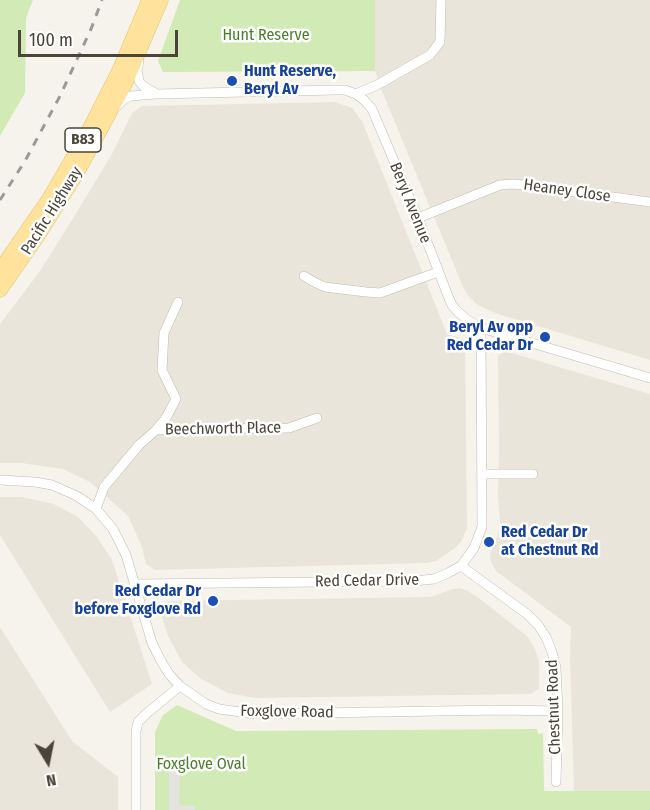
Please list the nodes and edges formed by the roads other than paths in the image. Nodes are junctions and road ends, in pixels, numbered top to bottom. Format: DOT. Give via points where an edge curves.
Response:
graph roads {
  1 [pos="148,0"];
  2 [pos="160,0"];
  3 [pos="441,0"];
  4 [pos="140,50"];
  5 [pos="156,94"];
  6 [pos="356,94"];
  7 [pos="110,113"];
  8 [pos="650,202"];
  9 [pos="418,218"];
  10 [pos="0,270"];
  11 [pos="438,272"];
  12 [pos="304,276"];
  13 [pos="0,290"];
  14 [pos="178,302"];
  15 [pos="482,328"];
  16 [pos="650,378"];
  17 [pos="317,418"];
  18 [pos="156,430"];
  19 [pos="483,474"];
  20 [pos="533,474"];
  21 [pos="0,480"];
  22 [pos="96,509"];
  23 [pos="461,566"];
  24 [pos="135,584"];
  25 [pos="180,686"];
  26 [pos="558,711"];
  27 [pos="556,782"];
  28 [pos="136,810"];
  1 -- 10 [label="main road, Pacific Highway / B83" via="88,132 49,200"];
  2 -- 4 [label="main road, Pacific Highway / B83"];
  3 -- 6 [label="street" via="440,42 430,55"];
  4 -- 5 [label="street" via="139,81"];
  4 -- 7 [label="main road, Pacific Highway / B83"];
  5 -- 6 [label="street" via="335,90"];
  5 -- 7 [label="street" via="124,99"];
  6 -- 9 [label="street, Beryl Avenue" via="372,109"];
  7 -- 13 [label="main road, Pacific Highway / B83" via="57,206"];
  8 -- 9 [label="street, Heaney Close" via="506,184"];
  9 -- 11 [label="street, Beryl Avenue"];
  11 -- 12 [label="street" via="380,293 325,287"];
  11 -- 15 [label="street, Beryl Avenue" via="452,305"];
  14 -- 18 [label="street" via="164,333 162,370 176,399"];
  15 -- 16 [label="street, Beryl Avenue"];
  15 -- 19 [label="street"];
  17 -- 18 [label="street, Beechworth Place" via="289,428"];
  18 -- 22 [label="street, Beechworth Place" via="104,487"];
  19 -- 20 [label="street"];
  19 -- 23 [label="street" via="482,527 474,549"];
  21 -- 22 [label="street, Foxglove Road" via="52,485"];
  22 -- 24 [label="street, Foxglove Road" via="113,529"];
  23 -- 24 [label="street, Red Cedar Drive" via="434,579 414,581"];
  23 -- 26 [label="street, Chestnut Road" via="538,625 556,668"];
  24 -- 25 [label="street, Foxglove Road" via="152,643"];
  25 -- 26 [label="street, Foxglove Road" via="219,709 255,714"];
  25 -- 28 [label="street" via="138,722"];
  26 -- 27 [label="street, Chestnut Road"];
}
